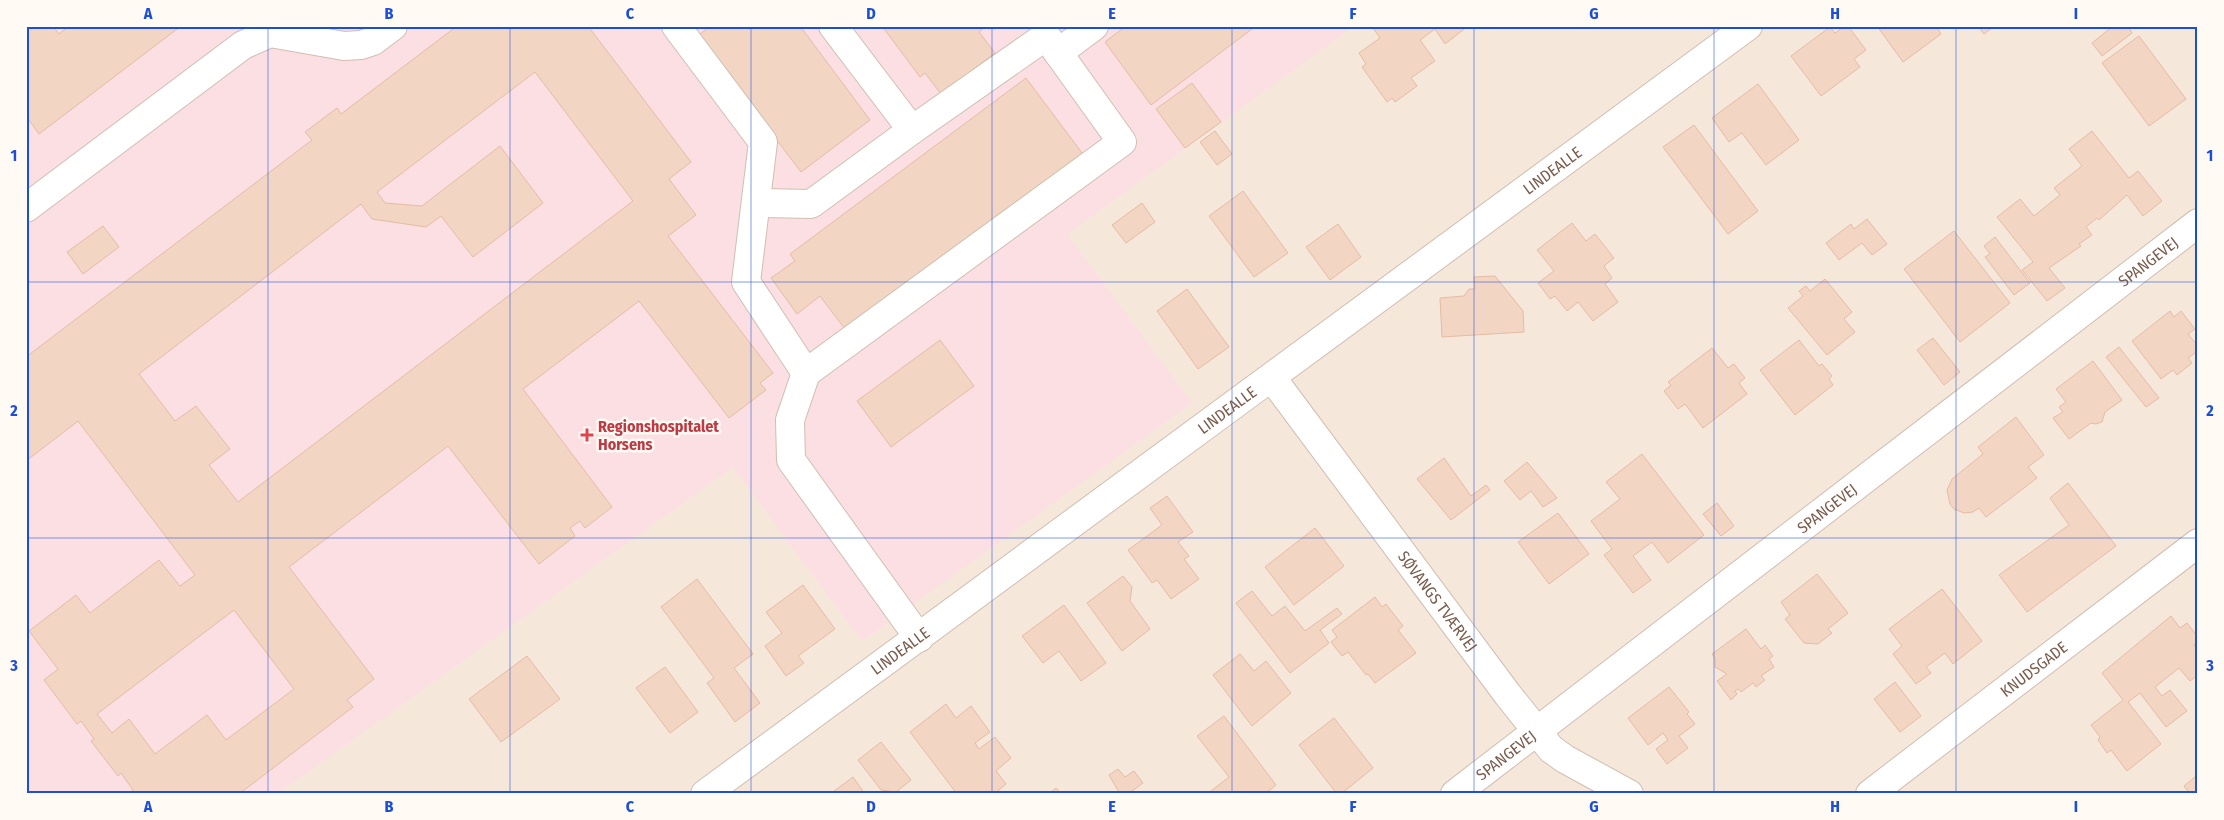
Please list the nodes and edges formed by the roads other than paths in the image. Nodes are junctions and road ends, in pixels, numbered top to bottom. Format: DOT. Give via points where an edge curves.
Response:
graph roads {
  1 [pos="393,26"];
  2 [pos="676,26"];
  3 [pos="833,26"];
  4 [pos="1094,26"];
  5 [pos="1748,26"];
  6 [pos="274,30"];
  7 [pos="1058,53"];
  8 [pos="912,130"];
  9 [pos="756,203"];
  10 [pos="26,208"];
  11 [pos="2198,223"];
  12 [pos="806,373"];
  13 [pos="1272,378"];
  14 [pos="2198,543"];
  15 [pos="919,638"];
  16 [pos="1537,732"];
  17 [pos="705,794"];
  18 [pos="1455,794"];
  19 [pos="1629,794"];
  20 [pos="1870,794"];
  1 -- 6 [label="street" via="373,41 344,46"];
  2 -- 9 [label="street" via="763,142"];
  3 -- 8 [label="street"];
  4 -- 7 [label="street"];
  5 -- 13 [label="street, LINDEALLE"];
  6 -- 10 [label="street" via="237,49"];
  7 -- 8 [label="street" via="1046,36"];
  7 -- 12 [label="street" via="1122,142"];
  8 -- 9 [label="street" via="811,204"];
  9 -- 12 [label="street" via="746,282"];
  11 -- 16 [label="street, SPANGEVEJ"];
  12 -- 15 [label="street" via="790,420 792,460"];
  13 -- 15 [label="street, LINDEALLE"];
  13 -- 16 [label="street, SØVANGS TVÆRVEJ"];
  14 -- 20 [label="street, KNUDSGADE"];
  15 -- 17 [label="street, LINDEALLE"];
  16 -- 18 [label="street, SPANGEVEJ"];
  16 -- 19 [label="street, SØVANGS TVÆRVEJ" via="1564,759"];
}
